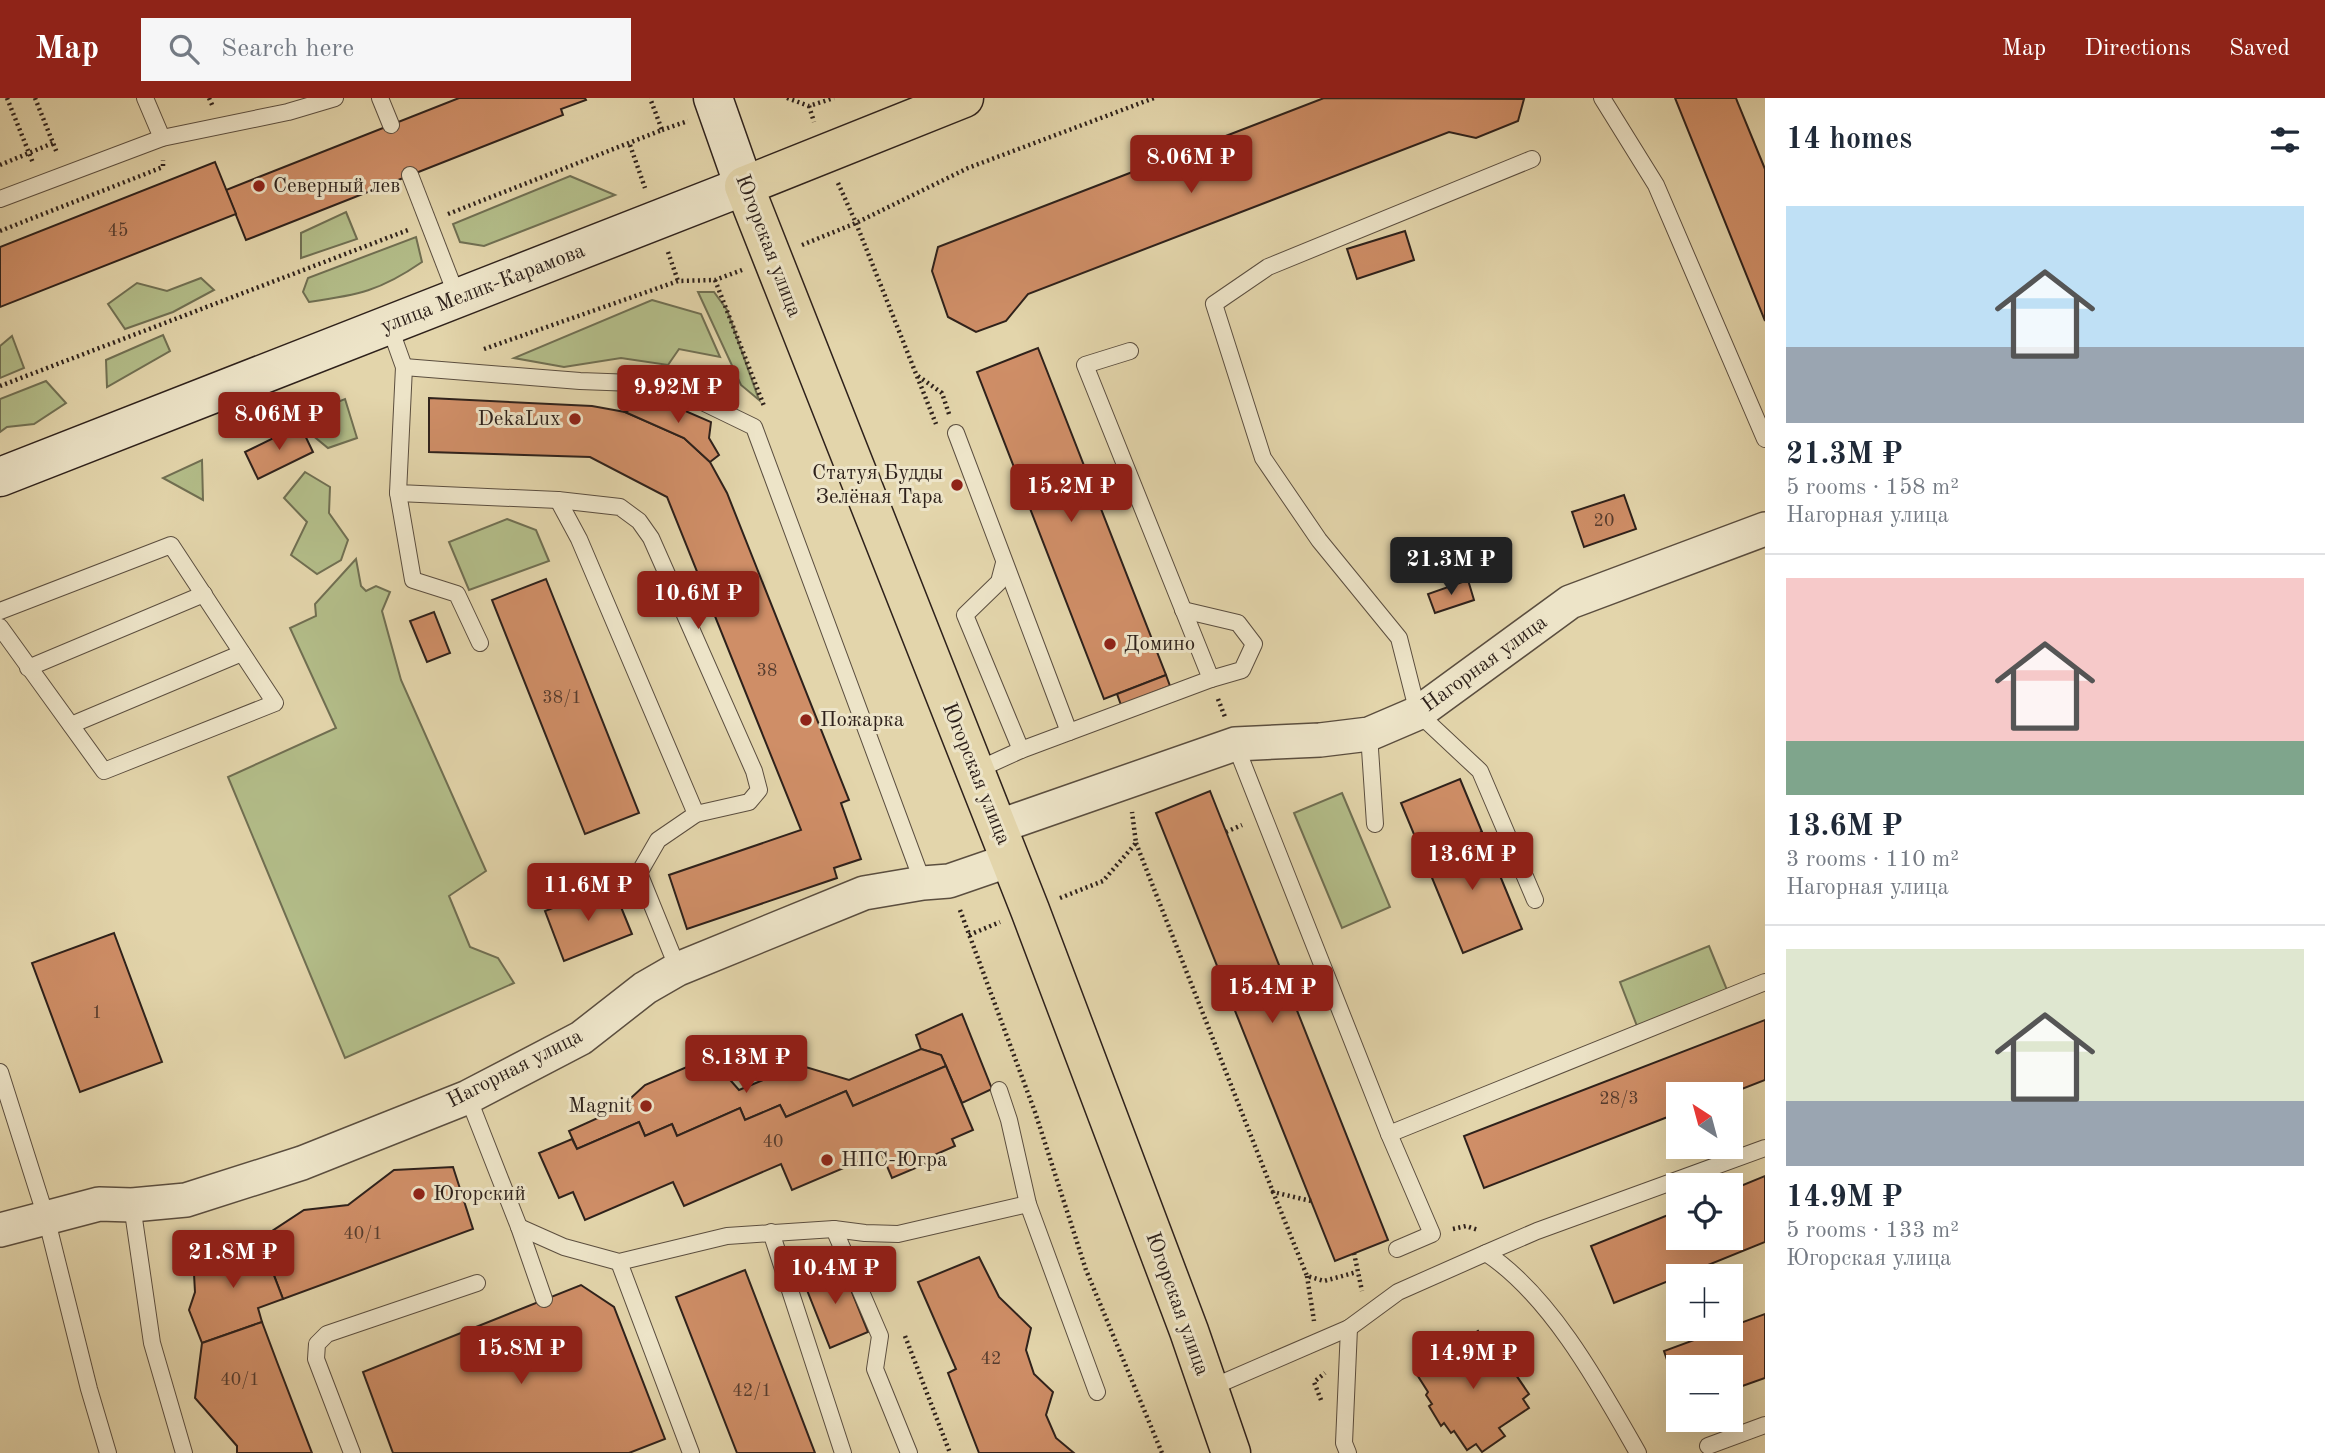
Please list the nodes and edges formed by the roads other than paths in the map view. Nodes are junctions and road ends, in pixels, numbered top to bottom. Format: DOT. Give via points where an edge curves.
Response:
graph roads {
  1 [pos="145,98"];
  2 [pos="335,98"];
  3 [pos="380,98"];
  4 [pos="713,98"];
  5 [pos="964,98"];
  6 [pos="1602,98"];
  7 [pos="285,105"];
  8 [pos="391,125"];
  9 [pos="162,138"];
  10 [pos="1532,159"];
  11 [pos="410,175"];
  12 [pos="744,186"];
  13 [pos="0,199"];
  14 [pos="458,299"];
  15 [pos="389,325"];
  16 [pos="1130,351"];
  17 [pos="404,367"];
  18 [pos="956,433"];
  19 [pos="1765,439"];
  20 [pos="0,477"];
  21 [pos="398,494"];
  22 [pos="558,500"];
  23 [pos="1765,529"];
  24 [pos="1004,563"];
  25 [pos="204,594"];
  26 [pos="1183,610"];
  27 [pos="0,611"];
  28 [pos="0,627"];
  29 [pos="481,643"];
  30 [pos="242,653"];
  31 [pos="28,668"];
  32 [pos="1210,679"];
  33 [pos="1418,713"];
  34 [pos="71,725"];
  35 [pos="1069,732"];
  36 [pos="1231,733"];
  37 [pos="1369,734"];
  38 [pos="1021,750"];
  39 [pos="975,771"];
  40 [pos="696,814"];
  41 [pos="1375,824"];
  42 [pos="1004,843"];
  43 [pos="923,883"];
  44 [pos="1535,900"];
  45 [pos="678,969"];
  46 [pos="1765,982"];
  47 [pos="0,1072"];
  48 [pos="999,1090"];
  49 [pos="468,1097"];
  50 [pos="1389,1134"];
  51 [pos="1765,1147"];
  52 [pos="1028,1204"];
  53 [pos="132,1206"];
  54 [pos="46,1217"];
  55 [pos="519,1227"];
  56 [pos="834,1228"];
  57 [pos="0,1230"];
  58 [pos="771,1232"];
  59 [pos="1397,1249"];
  60 [pos="1486,1253"];
  61 [pos="620,1262"];
  62 [pos="477,1283"];
  63 [pos="544,1299"];
  64 [pos="1349,1328"];
  65 [pos="1208,1389"];
  66 [pos="1097,1392"];
  67 [pos="1765,1425"];
  68 [pos="1708,1446"];
  69 [pos="108,1453"];
  70 [pos="184,1453"];
  71 [pos="352,1453"];
  72 [pos="691,1453"];
  73 [pos="844,1453"];
  74 [pos="909,1453"];
  75 [pos="1231,1453"];
  76 [pos="1348,1453"];
  77 [pos="1639,1453"];
  1 -- 9 [label="lane"];
  2 -- 7 [label="lane"];
  3 -- 8 [label="lane"];
  4 -- 12 [label="main road, Югорская улица"];
  5 -- 12 [label="main road, улица Мелик-Карамова"];
  6 -- 19 [label="lane" via="1656,185"];
  7 -- 9 [label="lane"];
  9 -- 13 [label="lane"];
  10 -- 33 [label="lane" via="1268,267 1214,304 1263,458 1319,540 1399,638"];
  11 -- 14 [label="lane"];
  12 -- 14 [label="main road, улица Мелик-Карамова"];
  12 -- 39 [label="main road, Югорская улица"];
  14 -- 15 [label="main road, улица Мелик-Карамова"];
  15 -- 17 [label="lane"];
  15 -- 20 [label="main road, улица Мелик-Карамова"];
  16 -- 26 [label="lane" via="1085,365"];
  17 -- 21 [label="lane"];
  17 -- 43 [label="lane" via="634,383 688,395 754,427"];
  18 -- 24 [label="lane"];
  21 -- 22 [label="lane"];
  21 -- 29 [label="lane" via="413,580 457,594"];
  22 -- 40 [label="lane" via="579,539"];
  22 -- 40 [label="lane" via="620,507 639,521 651,538 749,759 759,790 749,802"];
  23 -- 33 [label="street, Нагорная улица" via="1570,602"];
  24 -- 35 [label="lane"];
  24 -- 38 [label="lane" via="999,582 965,615"];
  25 -- 27 [label="lane" via="171,545"];
  25 -- 30 [label="lane"];
  25 -- 31 [label="lane"];
  26 -- 32 [label="lane"];
  26 -- 32 [label="lane" via="1238,623 1254,645 1242,670"];
  28 -- 31 [label="lane"];
  30 -- 34 [label="lane"];
  30 -- 34 [label="lane" via="275,703 104,771"];
  31 -- 34 [label="lane"];
  32 -- 35 [label="lane"];
  33 -- 37 [label="street, Нагорная улица"];
  33 -- 44 [label="lane" via="1480,771"];
  35 -- 38 [label="lane"];
  36 -- 37 [label="street, Нагорная улица" via="1320,740"];
  36 -- 42 [label="street, Нагорная улица"];
  36 -- 50 [label="lane"];
  37 -- 41 [label="lane"];
  38 -- 39 [label="lane"];
  39 -- 42 [label="main road, Югорская улица"];
  40 -- 45 [label="lane" via="659,840 639,873"];
  42 -- 43 [label="street, Нагорная улица" via="949,881"];
  42 -- 65 [label="main road, Югорская улица"];
  43 -- 45 [label="street, Нагорная улица" via="864,893"];
  45 -- 49 [label="street, Нагорная улица" via="645,988 581,1038"];
  46 -- 50 [label="lane"];
  47 -- 54 [label="lane"];
  48 -- 52 [label="lane"];
  49 -- 53 [label="street, Нагорная улица" via="289,1167 186,1200"];
  49 -- 55 [label="lane"];
  50 -- 59 [label="lane" via="1432,1234"];
  51 -- 60 [label="lane"];
  52 -- 56 [label="lane" via="898,1234"];
  52 -- 66 [label="lane"];
  53 -- 54 [label="street, Нагорная улица" via="99,1204"];
  53 -- 70 [label="lane" via="152,1343"];
  54 -- 57 [label="street, Нагорная улица"];
  54 -- 69 [label="lane"];
  55 -- 61 [label="lane" via="564,1247"];
  55 -- 63 [label="lane"];
  56 -- 58 [label="lane"];
  56 -- 74 [label="lane" via="880,1336 875,1369"];
  58 -- 61 [label="lane" via="727,1236"];
  58 -- 73 [label="lane"];
  60 -- 64 [label="lane" via="1398,1292"];
  60 -- 77 [label="lane" via="1537,1300 1593,1373"];
  61 -- 72 [label="lane"];
  62 -- 71 [label="lane" via="327,1334 317,1344 316,1359"];
  64 -- 65 [label="lane"];
  64 -- 76 [label="lane" via="1344,1443"];
  65 -- 75 [label="main road, Югорская улица"];
  67 -- 68 [label="lane"];
}
